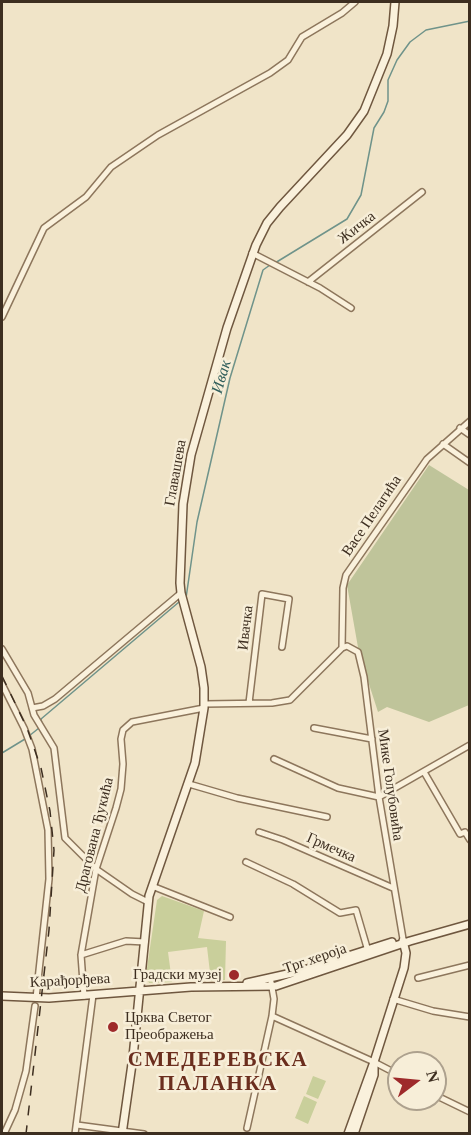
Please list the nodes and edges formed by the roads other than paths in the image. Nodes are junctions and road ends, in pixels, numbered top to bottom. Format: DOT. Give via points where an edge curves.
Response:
graph roads {
  1 [pos="355,2"];
  2 [pos="395,2"];
  3 [pos="422,192"];
  4 [pos="252,253"];
  5 [pos="308,282"];
  6 [pos="351,308"];
  7 [pos="2,317"];
  8 [pos="470,421"];
  9 [pos="460,428"];
  10 [pos="470,435"];
  11 [pos="443,444"];
  12 [pos="470,463"];
  13 [pos="181,595"];
  14 [pos="282,647"];
  15 [pos="342,648"];
  16 [pos="2,649"];
  17 [pos="2,684"];
  18 [pos="249,703"];
  19 [pos="205,706"];
  20 [pos="32,708"];
  21 [pos="314,728"];
  22 [pos="372,738"];
  23 [pos="470,745"];
  24 [pos="274,759"];
  25 [pos="424,772"];
  26 [pos="189,784"];
  27 [pos="379,797"];
  28 [pos="327,818"];
  29 [pos="259,832"];
  30 [pos="470,840"];
  31 [pos="246,862"];
  32 [pos="96,869"];
  33 [pos="152,886"];
  34 [pos="393,888"];
  35 [pos="148,902"];
  36 [pos="230,917"];
  37 [pos="470,922"];
  38 [pos="403,941"];
  39 [pos="145,942"];
  40 [pos="368,953"];
  41 [pos="81,955"];
  42 [pos="470,965"];
  43 [pos="269,978"];
  44 [pos="418,978"];
  45 [pos="233,986"];
  46 [pos="272,987"];
  47 [pos="140,990"];
  48 [pos="93,995"];
  49 [pos="2,996"];
  50 [pos="84,996"];
  51 [pos="393,999"];
  52 [pos="36,1002"];
  53 [pos="273,1016"];
  54 [pos="470,1017"];
  55 [pos="374,1062"];
  56 [pos="387,1069"];
  57 [pos="447,1101"];
  58 [pos="470,1112"];
  59 [pos="77,1125"];
  60 [pos="247,1128"];
  61 [pos="122,1132"];
  62 [pos="4,1134"];
  63 [pos="75,1134"];
  64 [pos="144,1134"];
  65 [pos="348,1134"];
  66 [pos="354,1134"];
  1 -- 7 [label="street" via="302,37 288,60 270,73 158,135 111,167 86,198 44,228"];
  2 -- 4 [label="main road, Главашева" via="387,54 364,111 270,219"];
  3 -- 5 [label="street, Жичка"];
  4 -- 5 [label="street"];
  4 -- 13 [label="main road, Главашева" via="188,465 181,529"];
  5 -- 6 [label="street"];
  8 -- 9 [label="street, Васе Пелагића"];
  9 -- 10 [label="street"];
  9 -- 11 [label="street, Васе Пелагића"];
  11 -- 12 [label="street"];
  11 -- 15 [label="street, Васе Пелагића" via="426,459 346,575"];
  13 -- 19 [label="main road, Главашева" via="200,660"];
  13 -- 20 [label="street" via="55,699"];
  14 -- 18 [label="street, Ивачка" via="289,599 262,594"];
  15 -- 18 [label="street, Драгована Ђукића" via="290,700"];
  15 -- 22 [label="street, Мике Голубовића" via="347,646 358,652"];
  16 -- 20 [label="street" via="28,693"];
  17 -- 52 [label="street" via="32,749 50,852"];
  18 -- 19 [label="street, Драгована Ђукића"];
  19 -- 26 [label="main road, Главашева"];
  19 -- 32 [label="street, Драгована Ђукића" via="132,722 123,730 121,789"];
  20 -- 32 [label="street" via="54,748 65,838"];
  21 -- 22 [label="street"];
  22 -- 27 [label="street, Мике Голубовића"];
  23 -- 25 [label="street"];
  24 -- 27 [label="street" via="338,788"];
  25 -- 27 [label="street"];
  25 -- 30 [label="street" via="460,834 465,832"];
  26 -- 28 [label="street"];
  26 -- 33 [label="main road, Главашева"];
  27 -- 34 [label="street, Мике Голубовића"];
  29 -- 34 [label="street, Грмечка"];
  31 -- 40 [label="street" via="293,884 340,913 356,910"];
  32 -- 35 [label="street"];
  32 -- 41 [label="street, Драгована Ђукића"];
  33 -- 35 [label="main road, Главашева"];
  33 -- 36 [label="street"];
  34 -- 38 [label="street, Мике Голубовића"];
  35 -- 39 [label="main road, Главашева"];
  37 -- 38 [label="main road, Трг хероја"];
  38 -- 40 [label="main road, Трг хероја"];
  38 -- 51 [label="main road" via="405,963"];
  39 -- 41 [label="street" via="126,942"];
  39 -- 47 [label="main road, Главашева"];
  40 -- 43 [label="main road, Трг хероја"];
  40 -- 46 [label="main road, Трг хероја"];
  41 -- 50 [label="street, Драгована Ђукића"];
  42 -- 44 [label="street"];
  43 -- 45 [label="main road, Трг хероја"];
  43 -- 46 [label="street"];
  45 -- 46 [label="main road, Трг хероја"];
  45 -- 47 [label="main road, Трг хероја"];
  46 -- 53 [label="street"];
  47 -- 48 [label="main road, Карађорђева"];
  47 -- 61 [label="main road, Главашева"];
  48 -- 50 [label="main road, Карађорђева"];
  48 -- 59 [label="street"];
  49 -- 52 [label="main road, Карађорђева"];
  50 -- 52 [label="main road, Карађорђева"];
  51 -- 54 [label="street"];
  51 -- 55 [label="main road"];
  52 -- 62 [label="street" via="26,1071"];
  53 -- 55 [label="street"];
  53 -- 60 [label="street"];
  55 -- 56 [label="street"];
  55 -- 65 [label="main road"];
  55 -- 66 [label="main road" via="374,1075"];
  57 -- 58 [label="street"];
  59 -- 61 [label="street"];
  59 -- 63 [label="street"];
  61 -- 64 [label="street"];
}
